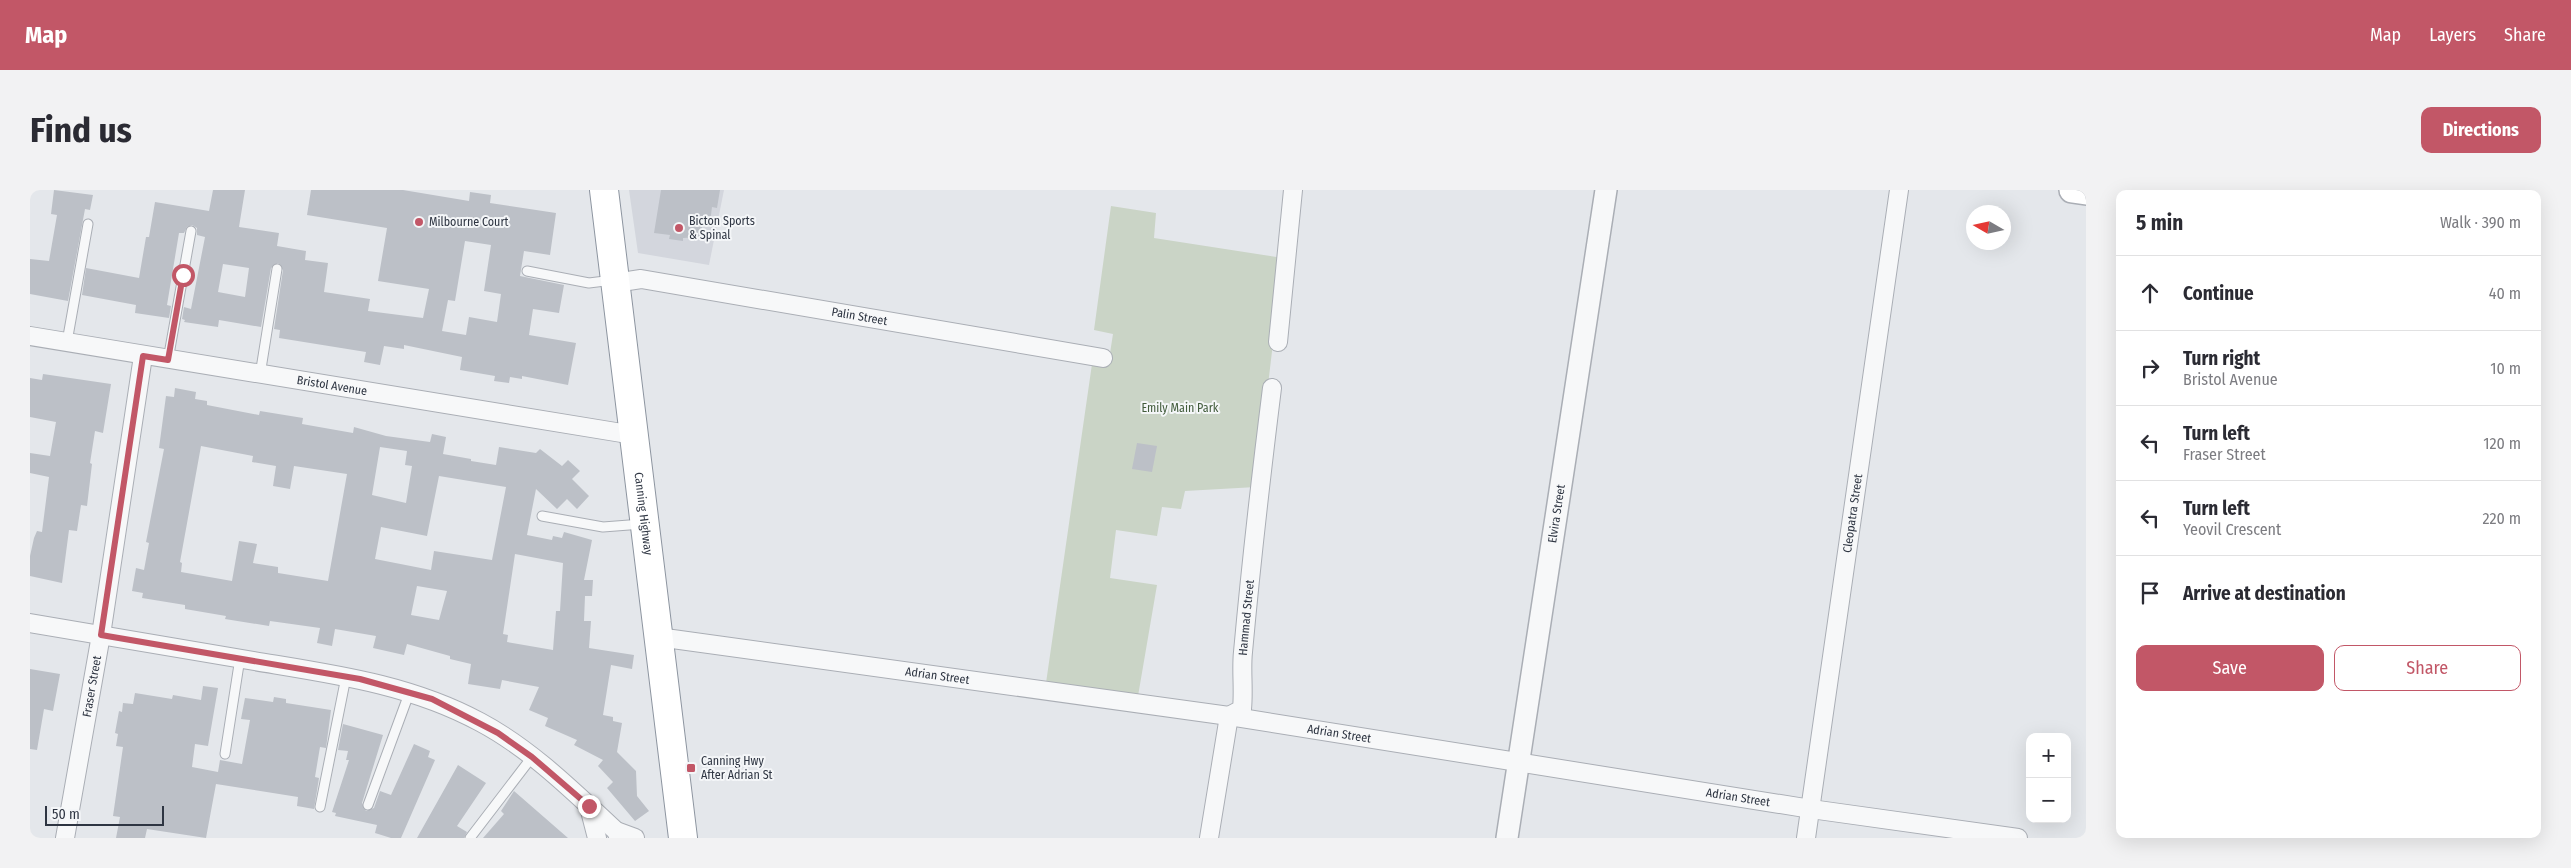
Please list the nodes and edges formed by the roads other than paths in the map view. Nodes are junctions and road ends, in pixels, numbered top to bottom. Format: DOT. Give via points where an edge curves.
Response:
graph roads {
  1 [pos="604,190"];
  2 [pos="1293,190"];
  3 [pos="1606,190"];
  4 [pos="1899,190"];
  5 [pos="2072,190"];
  6 [pos="2086,192"];
  7 [pos="88,224"];
  8 [pos="190,231"];
  9 [pos="277,269"];
  10 [pos="527,272"];
  11 [pos="615,281"];
  12 [pos="30,336"];
  13 [pos="67,342"];
  14 [pos="1278,342"];
  15 [pos="143,356"];
  16 [pos="1103,358"];
  17 [pos="168,360"];
  18 [pos="260,375"];
  19 [pos="1272,388"];
  20 [pos="634,435"];
  21 [pos="542,516"];
  22 [pos="645,523"];
  23 [pos="30,623"];
  24 [pos="101,635"];
  25 [pos="658,637"];
  26 [pos="240,658"];
  27 [pos="346,677"];
  28 [pos="410,692"];
  29 [pos="1228,716"];
  30 [pos="225,754"];
  31 [pos="532,757"];
  32 [pos="1518,763"];
  33 [pos="368,805"];
  34 [pos="589,806"];
  35 [pos="320,807"];
  36 [pos="1811,809"];
  37 [pos="617,835"];
  38 [pos="64,838"];
  39 [pos="470,838"];
  40 [pos="597,838"];
  41 [pos="636,838"];
  42 [pos="683,838"];
  43 [pos="1209,838"];
  44 [pos="1507,838"];
  45 [pos="1806,838"];
  46 [pos="2018,838"];
  1 -- 11 [label="highway, Canning Highway"];
  2 -- 14 [label="street"];
  3 -- 32 [label="street, Elvira Street"];
  4 -- 36 [label="street, Cleopatra Street"];
  5 -- 6 [label="main road"];
  7 -- 13 [label="lane"];
  8 -- 17 [label="lane"];
  9 -- 18 [label="lane"];
  10 -- 11 [label="lane" via="588,283"];
  11 -- 16 [label="street, Palin Street" via="641,279"];
  11 -- 20 [label="highway, Canning Highway"];
  12 -- 13 [label="street, Bristol Avenue"];
  13 -- 15 [label="street, Bristol Avenue"];
  15 -- 17 [label="street, Bristol Avenue"];
  15 -- 24 [label="street, Fraser Street"];
  17 -- 18 [label="street, Bristol Avenue"];
  18 -- 20 [label="street, Bristol Avenue"];
  19 -- 29 [label="street, Hammad Street" via="1242,656 1245,685 1242,709"];
  20 -- 22 [label="highway, Canning Highway"];
  21 -- 22 [label="lane" via="603,527"];
  22 -- 25 [label="highway, Canning Highway"];
  23 -- 24 [label="street"];
  24 -- 26 [label="street"];
  24 -- 38 [label="street, Fraser Street"];
  25 -- 29 [label="street, Adrian Street"];
  25 -- 42 [label="highway, Canning Highway"];
  26 -- 27 [label="street"];
  26 -- 30 [label="lane"];
  27 -- 28 [label="street"];
  27 -- 35 [label="lane"];
  28 -- 31 [label="street" via="481,722"];
  28 -- 33 [label="lane"];
  29 -- 32 [label="street, Adrian Street"];
  29 -- 43 [label="street"];
  31 -- 34 [label="street"];
  31 -- 39 [label="lane"];
  32 -- 36 [label="street, Adrian Street"];
  32 -- 44 [label="street, Elvira Street"];
  34 -- 37 [label="street"];
  34 -- 40 [label="street"];
  36 -- 45 [label="street, Cleopatra Street"];
  36 -- 46 [label="street, Adrian Street"];
  37 -- 41 [label="street"];
}
